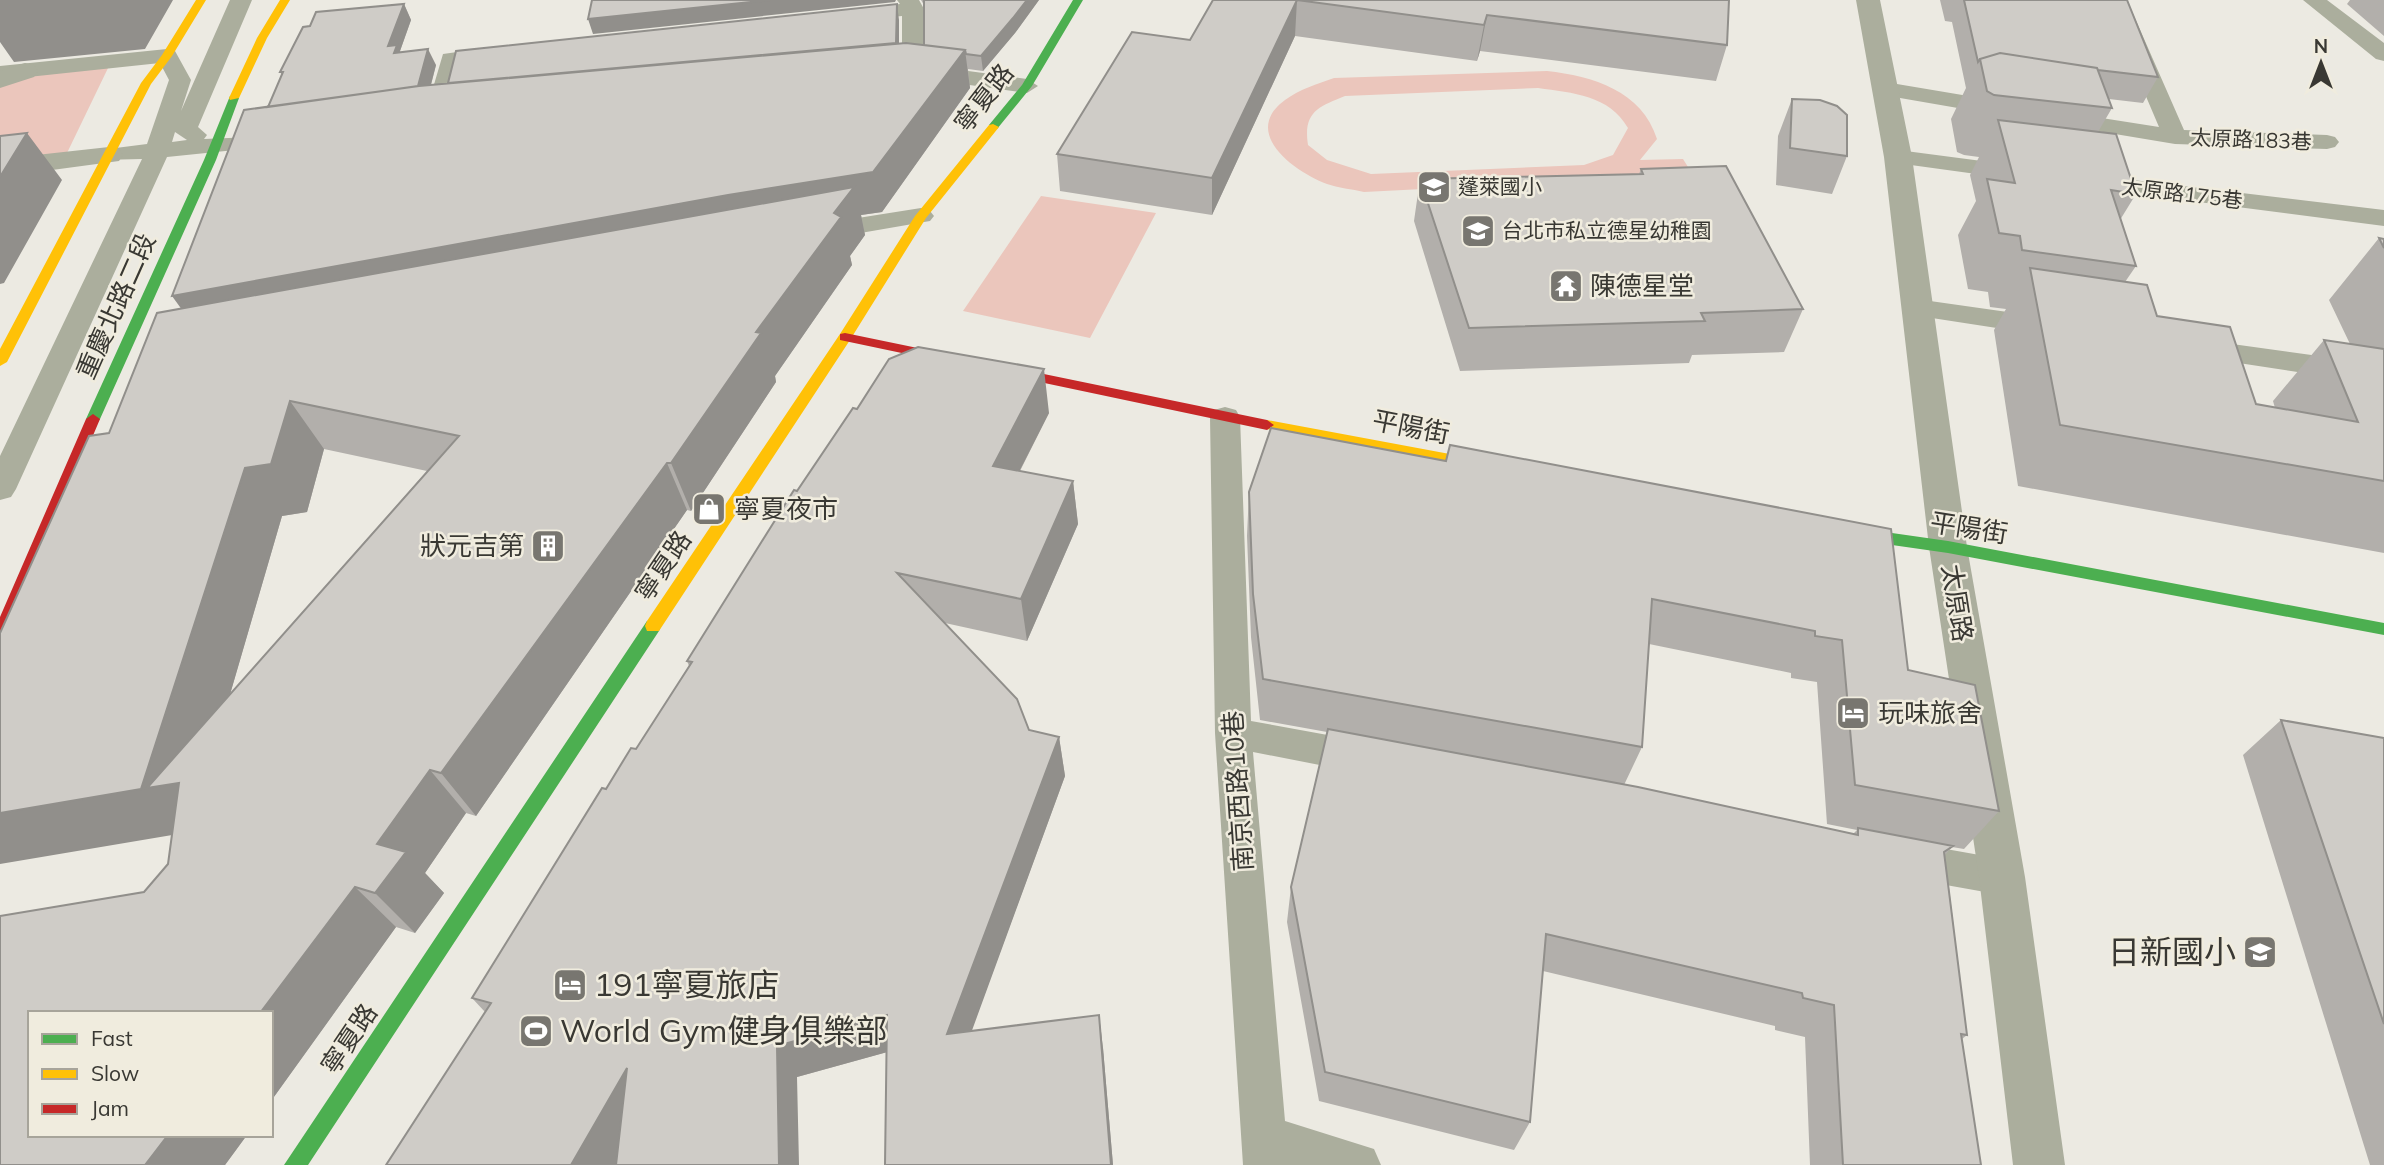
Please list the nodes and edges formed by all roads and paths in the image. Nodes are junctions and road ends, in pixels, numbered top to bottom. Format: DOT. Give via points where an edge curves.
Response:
graph roads {
  1 [pos="201,0"];
  2 [pos="241,0"];
  3 [pos="285,0"];
  4 [pos="1077,0"];
  5 [pos="1867,0"];
  6 [pos="2116,0"];
  7 [pos="2314,0"];
  8 [pos="910,4"];
  9 [pos="832,17"];
  10 [pos="520,51"];
  11 [pos="2384,54"];
  12 [pos="167,56"];
  13 [pos="913,71"];
  14 [pos="12,72"];
  15 [pos="885,73"];
  16 [pos="0,80"];
  17 [pos="1027,86"];
  18 [pos="1885,89"];
  19 [pos="464,112"];
  20 [pos="436,115"];
  21 [pos="411,119"];
  22 [pos="2175,137"];
  23 [pos="269,139"];
  24 [pos="2326,142"];
  25 [pos="68,145"];
  26 [pos="216,145"];
  27 [pos="158,150"];
  28 [pos="0,153"];
  29 [pos="109,155"];
  30 [pos="1898,157"];
  31 [pos="0,168"];
  32 [pos="921,216"];
  33 [pos="2384,218"];
  34 [pos="792,237"];
  35 [pos="1916,308"];
  36 [pos="2068,330"];
  37 [pos="845,337"];
  38 [pos="2164,344"];
  39 [pos="156,356"];
  40 [pos="0,362"];
  41 [pos="116,364"];
  42 [pos="2384,375"];
  43 [pos="1225,417"];
  44 [pos="1510,470"];
  45 [pos="0,489"];
  46 [pos="1823,528"];
  47 [pos="1948,547"];
  48 [pos="2384,629"];
  49 [pos="0,636"];
  50 [pos="1233,733"];
  51 [pos="1396,764"];
  52 [pos="1870,853"];
  53 [pos="2001,877"];
  54 [pos="1264,1151"];
  55 [pos="295,1165"];
  56 [pos="1357,1165"];
  57 [pos="2039,1165"];
  1 -- 12 [label="street"];
  2 -- 26 [label="lane" via="185,130"];
  3 -- 26 [label="street, 重慶北路二段" via="269,25"];
  4 -- 17 [label="street, 寧夏路"];
  5 -- 18 [label="street, 太原路"];
  6 -- 22 [label="lane, 太原路183巷"];
  7 -- 11 [label="lane"];
  8 -- 9 [label="lane"];
  8 -- 13 [label="lane"];
  10 -- 20 [label="lane" via="452,59"];
  12 -- 14 [label="lane"];
  12 -- 27 [label="lane" via="180,80"];
  12 -- 29 [label="street" via="146,83"];
  13 -- 15 [label="lane"];
  13 -- 17 [label="lane"];
  14 -- 16 [label="street"];
  17 -- 32 [label="street, 寧夏路"];
  18 -- 22 [label="lane, 太原路183巷"];
  18 -- 30 [label="street, 太原路"];
  19 -- 20 [label="lane"];
  20 -- 21 [label="lane"];
  22 -- 24 [label="lane, 太原路183巷"];
  23 -- 26 [label="lane"];
  25 -- 28 [label="street"];
  26 -- 27 [label="lane"];
  26 -- 41 [label="street, 重慶北路二段"];
  27 -- 29 [label="lane"];
  27 -- 45 [label="lane"];
  29 -- 31 [label="street"];
  29 -- 40 [label="street"];
  30 -- 33 [label="lane, 太原路175巷"];
  30 -- 35 [label="street, 太原路"];
  32 -- 34 [label="lane"];
  32 -- 37 [label="street, 寧夏路"];
  35 -- 36 [label="lane"];
  35 -- 47 [label="street, 太原路"];
  37 -- 43 [label="street, 平陽街"];
  37 -- 55 [label="street, 寧夏路"];
  38 -- 42 [label="lane"];
  39 -- 41 [label="lane"];
  41 -- 49 [label="street, 重慶北路二段"];
  43 -- 44 [label="street, 平陽街"];
  43 -- 50 [label="lane, 南京西路10巷"];
  46 -- 47 [label="street, 平陽街"];
  47 -- 48 [label="street, 平陽街"];
  47 -- 53 [label="street, 太原路"];
  50 -- 51 [label="lane"];
  50 -- 54 [label="lane, 南京西路10巷"];
  52 -- 53 [label="lane"];
  53 -- 57 [label="street, 太原路"];
  54 -- 56 [label="lane"];
}
